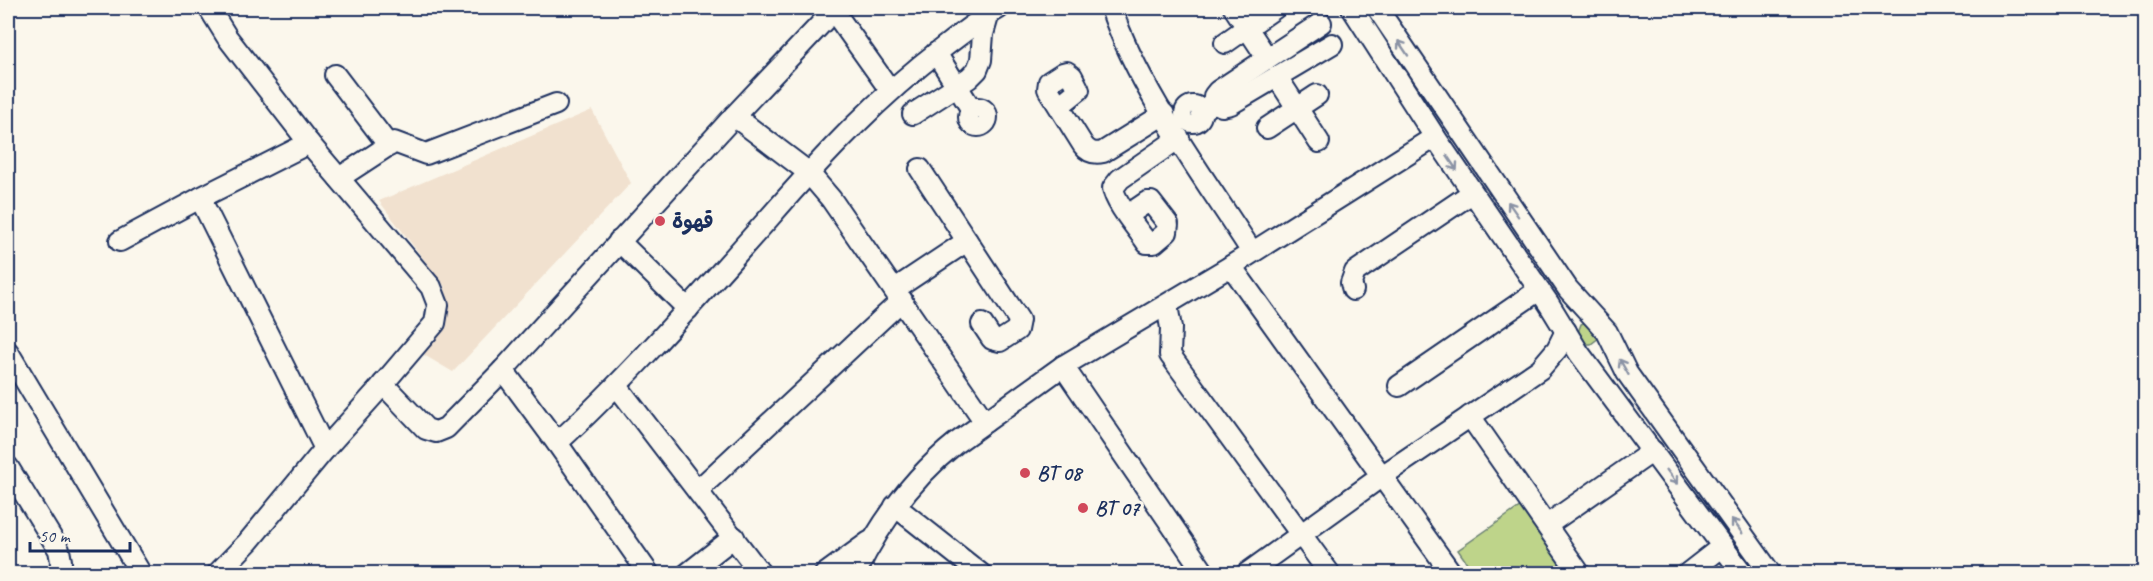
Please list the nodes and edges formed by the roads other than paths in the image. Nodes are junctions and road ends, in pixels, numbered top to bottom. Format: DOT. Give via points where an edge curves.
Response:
graph roads {
  1 [pos="209,8"];
  2 [pos="1111,8"];
  3 [pos="1234,8"];
  4 [pos="1275,8"];
  5 [pos="1352,8"];
  6 [pos="1377,8"];
  7 [pos="835,9"];
  8 [pos="991,9"];
  9 [pos="1321,23"];
  10 [pos="1247,27"];
  11 [pos="1225,43"];
  12 [pos="1332,44"];
  13 [pos="936,52"];
  14 [pos="1267,58"];
  15 [pos="335,75"];
  16 [pos="1276,77"];
  17 [pos="957,86"];
  18 [pos="890,90"];
  19 [pos="1317,95"];
  20 [pos="556,104"];
  21 [pos="1059,106"];
  22 [pos="1297,108"];
  23 [pos="972,110"];
  24 [pos="913,114"];
  25 [pos="735,116"];
  26 [pos="1186,118"];
  27 [pos="1267,128"];
  28 [pos="1435,137"];
  29 [pos="1319,142"];
  30 [pos="309,143"];
  31 [pos="389,146"];
  32 [pos="920,169"];
  33 [pos="808,172"];
  34 [pos="339,178"];
  35 [pos="1472,193"];
  36 [pos="200,198"];
  37 [pos="1128,215"];
  38 [pos="120,241"];
  39 [pos="619,241"];
  40 [pos="967,241"];
  41 [pos="1252,252"];
  42 [pos="1231,266"];
  43 [pos="1353,290"];
  44 [pos="1539,290"];
  45 [pos="898,295"];
  46 [pos="1167,305"];
  47 [pos="688,309"];
  48 [pos="1593,316"];
  49 [pos="982,324"];
  50 [pos="1567,333"];
  51 [pos="1612,341"];
  52 [pos="8,352"];
  53 [pos="1586,361"];
  54 [pos="1064,366"];
  55 [pos="503,370"];
  56 [pos="383,384"];
  57 [pos="617,386"];
  58 [pos="1399,386"];
  59 [pos="1470,416"];
  60 [pos="985,422"];
  61 [pos="557,443"];
  62 [pos="325,449"];
  63 [pos="1653,451"];
  64 [pos="8,467"];
  65 [pos="1382,476"];
  66 [pos="698,490"];
  67 [pos="895,506"];
  68 [pos="1546,525"];
  69 [pos="1301,534"];
  70 [pos="734,537"];
  71 [pos="871,540"];
  72 [pos="1723,546"];
  73 [pos="60,573"];
  74 [pos="141,573"];
  75 [pos="217,573"];
  76 [pos="649,573"];
  77 [pos="687,573"];
  78 [pos="761,573"];
  79 [pos="825,573"];
  80 [pos="855,573"];
  81 [pos="981,573"];
  82 [pos="1205,573"];
  83 [pos="1246,573"];
  84 [pos="1330,573"];
  85 [pos="1452,573"];
  86 [pos="1580,573"];
  87 [pos="1687,573"];
  88 [pos="1743,573"];
  89 [pos="1771,573"];
  1 -- 30 [label="street"];
  2 -- 26 [label="street" via="1134,60"];
  3 -- 10 [label="street"];
  4 -- 10 [label="street"];
  5 -- 28 [label="street"];
  48 -- 6 [label="street, one-way" via="1568,289"];
  7 -- 18 [label="street"];
  7 -- 25 [label="street"];
  8 -- 13 [label="street"];
  8 -- 17 [label="street" via="979,65 973,75"];
  9 -- 14 [label="street"];
  10 -- 11 [label="street"];
  10 -- 14 [label="street"];
  12 -- 16 [label="street"];
  13 -- 17 [label="street"];
  13 -- 18 [label="street"];
  14 -- 26 [label="street"];
  15 -- 31 [label="street"];
  16 -- 22 [label="street"];
  16 -- 26 [label="street" via="1230,104"];
  17 -- 23 [label="street"];
  17 -- 24 [label="street"];
  18 -- 33 [label="street"];
  19 -- 22 [label="street"];
  20 -- 31 [label="street" via="426,154 394,142"];
  21 -- 26 [label="street" via="1086,148 1094,153"];
  22 -- 27 [label="street"];
  22 -- 29 [label="street"];
  25 -- 33 [label="street"];
  25 -- 39 [label="street"];
  26 -- 37 [label="street" via="1114,184 1114,195"];
  26 -- 41 [label="street"];
  28 -- 35 [label="street, one-way"];
  28 -- 41 [label="street"];
  30 -- 34 [label="street"];
  30 -- 36 [label="street"];
  31 -- 34 [label="street"];
  32 -- 40 [label="street"];
  33 -- 45 [label="street"];
  33 -- 47 [label="street"];
  34 -- 56 [label="street" via="431,287 438,305 435,323"];
  35 -- 43 [label="street" via="1355,272"];
  35 -- 44 [label="street"];
  36 -- 38 [label="street"];
  36 -- 62 [label="street"];
  39 -- 47 [label="street"];
  39 -- 55 [label="street"];
  40 -- 45 [label="street"];
  40 -- 49 [label="street" via="1019,320 1014,333 999,341 992,339"];
  41 -- 42 [label="street"];
  42 -- 46 [label="street"];
  42 -- 65 [label="street"];
  44 -- 50 [label="street"];
  44 -- 58 [label="street"];
  45 -- 60 [label="street"];
  45 -- 66 [label="street"];
  46 -- 54 [label="street"];
  46 -- 69 [label="street" via="1170,355"];
  47 -- 57 [label="street"];
  48 -- 50 [label="street" via="1577,321"];
  48 -- 51 [label="street"];
  50 -- 53 [label="street"];
  50 -- 59 [label="street" via="1545,364"];
  51 -- 53 [label="street" via="1599,355"];
  89 -- 51 [label="street, one-way" via="1627,373"];
  52 -- 74 [label="street"];
  53 -- 63 [label="street"];
  54 -- 60 [label="street"];
  54 -- 82 [label="street"];
  55 -- 56 [label="street" via="446,428 436,432 426,429"];
  55 -- 61 [label="street"];
  56 -- 62 [label="street"];
  57 -- 61 [label="street"];
  57 -- 66 [label="street"];
  59 -- 65 [label="street"];
  59 -- 68 [label="street"];
  60 -- 67 [label="street" via="939,456"];
  61 -- 76 [label="street"];
  62 -- 75 [label="street" via="248,542"];
  63 -- 68 [label="street"];
  63 -- 72 [label="street, one-way"];
  64 -- 73 [label="street" via="59,550"];
  65 -- 69 [label="street"];
  65 -- 85 [label="street"];
  66 -- 70 [label="street"];
  67 -- 71 [label="street"];
  67 -- 81 [label="street"];
  68 -- 86 [label="street"];
  69 -- 83 [label="street"];
  69 -- 84 [label="street"];
  70 -- 77 [label="street"];
  70 -- 78 [label="street"];
  71 -- 79 [label="street"];
  71 -- 80 [label="street"];
  72 -- 87 [label="street"];
  72 -- 88 [label="street"];
}
